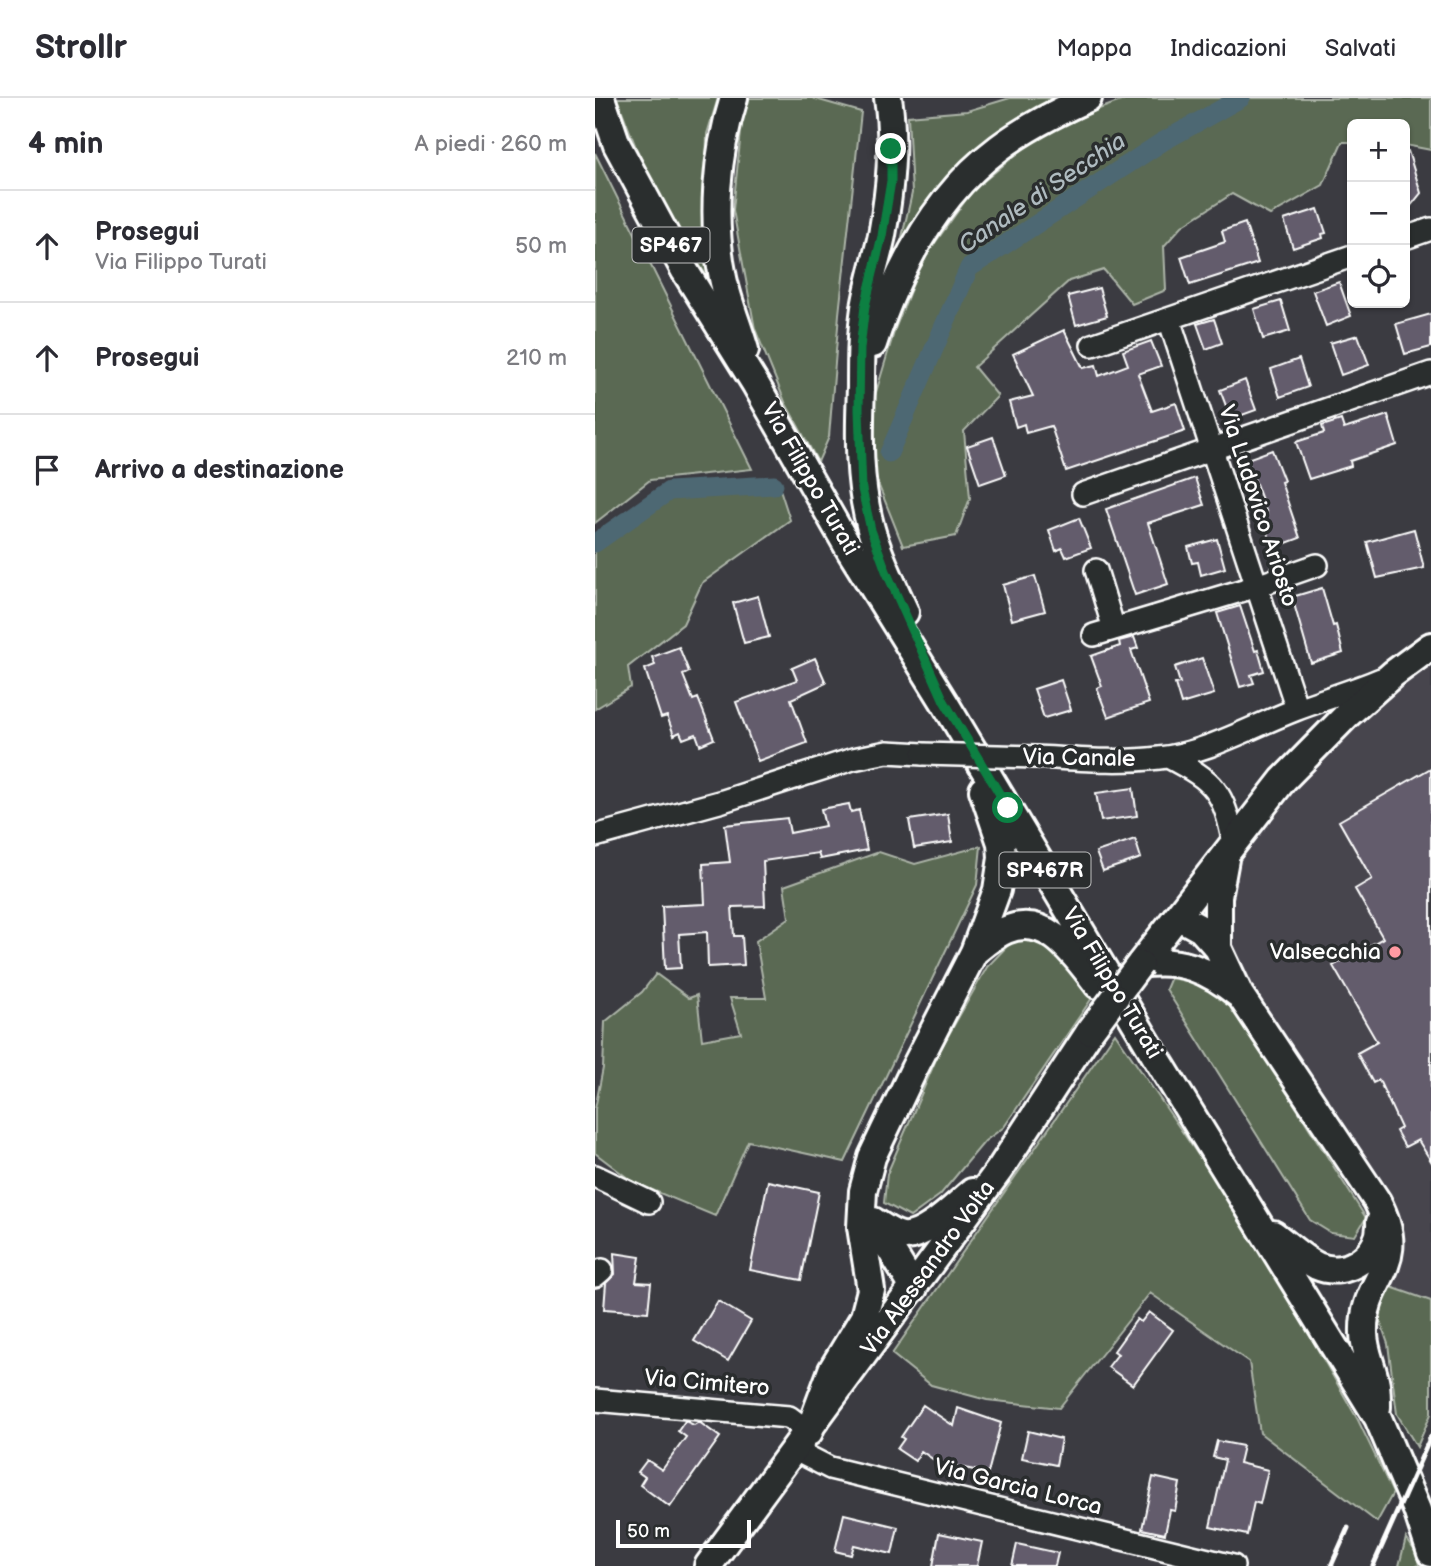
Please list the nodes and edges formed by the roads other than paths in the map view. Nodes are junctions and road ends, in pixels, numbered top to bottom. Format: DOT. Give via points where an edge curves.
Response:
graph roads {
  1 [pos="601,98"];
  2 [pos="734,98"];
  3 [pos="888,98"];
  4 [pos="1088,98"];
  5 [pos="1430,229"];
  6 [pos="1410,236"];
  7 [pos="1347,258"];
  8 [pos="1169,319"];
  9 [pos="1092,345"];
  10 [pos="1431,373"];
  11 [pos="756,385"];
  12 [pos="861,386"];
  13 [pos="1212,449"];
  14 [pos="1083,494"];
  15 [pos="1317,565"];
  16 [pos="1096,570"];
  17 [pos="1257,586"];
  18 [pos="1431,646"];
  19 [pos="1392,674"];
  20 [pos="945,703"];
  21 [pos="1297,709"];
  22 [pos="1217,742"];
  23 [pos="1168,757"];
  24 [pos="1207,779"];
  25 [pos="595,836"];
  26 [pos="1230,850"];
  27 [pos="1178,917"];
  28 [pos="1218,948"];
  29 [pos="974,952"];
  30 [pos="1140,964"];
  31 [pos="1216,976"];
  32 [pos="1240,995"];
  33 [pos="1145,1039"];
  34 [pos="1000,1169"];
  35 [pos="595,1176"];
  36 [pos="649,1202"];
  37 [pos="1380,1206"];
  38 [pos="1260,1223"];
  39 [pos="869,1233"];
  40 [pos="914,1288"];
  41 [pos="595,1400"];
  42 [pos="1378,1418"];
  43 [pos="802,1441"];
  44 [pos="1431,1553"];
  45 [pos="708,1566"];
  46 [pos="1233,1566"];
  1 -- 11 [label="main road, SP467" via="617,145 648,204"];
  2 -- 11 [label="main road" via="719,170 716,217 723,278"];
  3 -- 12 [label="main road" via="891,181 865,306"];
  4 -- 12 [label="main road" via="997,149 948,197 886,303"];
  5 -- 6 [label="street"];
  7 -- 8 [label="street"];
  8 -- 9 [label="street"];
  8 -- 13 [label="street, Via Ludovico Ariosto"];
  10 -- 13 [label="street"];
  11 -- 20 [label="main road, Via Filippo Turati / SP467" via="851,552"];
  12 -- 20 [label="main road" via="862,489 871,530"];
  13 -- 14 [label="street"];
  13 -- 17 [label="street, Via Ludovico Ariosto"];
  15 -- 17 [label="street"];
  16 -- 17 [label="street" via="1104,632"];
  17 -- 21 [label="street, Via Ludovico Ariosto"];
  18 -- 19 [label="main road, Via Canale"];
  19 -- 21 [label="street, Via Canale"];
  19 -- 26 [label="main road, Via Canale" via="1283,779"];
  20 -- 29 [label="main road" via="970,754 1002,858 997,890"];
  20 -- 33 [label="main road, Via Filippo Turati / SP467R"];
  21 -- 22 [label="street, Via Canale"];
  22 -- 23 [label="street, Via Canale"];
  22 -- 24 [label="street"];
  23 -- 24 [label="street"];
  23 -- 25 [label="street, Via Canale, bridge" via="1121,761 887,752"];
  24 -- 26 [label="street" via="1223,801"];
  26 -- 27 [label="main road, Via Canale"];
  26 -- 28 [label="main road" via="1219,897"];
  27 -- 28 [label="main road" via="1201,929"];
  27 -- 30 [label="main road, Via Canale"];
  27 -- 31 [label="main road"];
  28 -- 32 [label="main road"];
  29 -- 33 [label="main road" via="1009,929 1042,929 1067,947"];
  29 -- 39 [label="main road" via="881,1135 866,1174 863,1191"];
  30 -- 31 [label="main road" via="1175,963"];
  30 -- 34 [label="main road, Via Alessandro Volta, bridge" via="1090,1031"];
  31 -- 32 [label="main road"];
  32 -- 37 [label="main road"];
  33 -- 38 [label="main road, Via Filippo Turati / SP467R"];
  34 -- 39 [label="main road" via="919,1234"];
  34 -- 40 [label="main road, Via Alessandro Volta"];
  35 -- 36 [label="street"];
  37 -- 38 [label="main road" via="1381,1228 1374,1250 1361,1261 1330,1270 1315,1265"];
  37 -- 42 [label="main road" via="1391,1245 1366,1309 1363,1333 1376,1384"];
  38 -- 42 [label="main road, Via Filippo Turati / SP467R"];
  39 -- 40 [label="main road"];
  39 -- 43 [label="main road" via="871,1290 864,1317 832,1370"];
  40 -- 43 [label="main road, Via Alessandro Volta"];
  41 -- 43 [label="street, Via Cimitero" via="789,1417"];
  42 -- 44 [label="main road, Via Filippo Turati / SP467R"];
  43 -- 45 [label="main road, Via Alessandro Volta"];
  43 -- 46 [label="street, Via Garcia Lorca" via="830,1468"];
}
